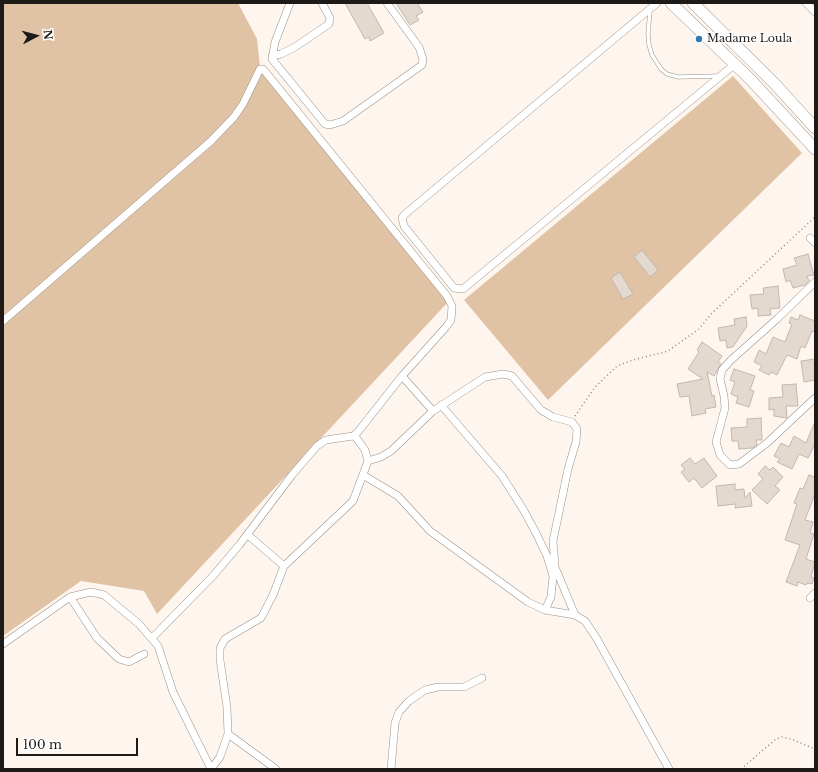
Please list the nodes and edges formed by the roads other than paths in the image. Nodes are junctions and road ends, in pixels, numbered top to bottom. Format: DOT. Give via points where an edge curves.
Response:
graph roads {
  1 [pos="322,3"];
  2 [pos="387,3"];
  3 [pos="671,3"];
  4 [pos="693,3"];
  5 [pos="806,3"];
  6 [pos="289,4"];
  7 [pos="654,5"];
  8 [pos="815,12"];
  9 [pos="272,56"];
  10 [pos="735,64"];
  11 [pos="718,76"];
  12 [pos="815,128"];
  13 [pos="815,149"];
  14 [pos="815,282"];
  15 [pos="3,321"];
  16 [pos="402,376"];
  17 [pos="815,398"];
  18 [pos="441,405"];
  19 [pos="433,411"];
  20 [pos="355,436"];
  21 [pos="368,461"];
  22 [pos="363,476"];
  23 [pos="248,535"];
  24 [pos="284,566"];
  25 [pos="70,597"];
  26 [pos="545,610"];
  27 [pos="575,615"];
  28 [pos="152,638"];
  29 [pos="3,644"];
  30 [pos="144,654"];
  31 [pos="482,678"];
  32 [pos="228,734"];
  33 [pos="211,769"];
  34 [pos="276,769"];
  35 [pos="391,769"];
  36 [pos="669,769"];
  1 -- 9 [label="street" via="330,18 329,24 295,47"];
  2 -- 9 [label="street" via="419,47 423,63 339,123 325,124 278,68"];
  3 -- 10 [label="main road"];
  4 -- 12 [label="main road" via="775,84"];
  5 -- 8 [label="street"];
  6 -- 9 [label="street"];
  7 -- 11 [label="lane" via="648,20 649,45 661,69 666,74 678,77"];
  7 -- 11 [label="street" via="404,215 404,226 454,288 463,289"];
  10 -- 11 [label="street"];
  10 -- 13 [label="main road"];
  14 -- 17 [label="street" via="722,370 720,379 725,408 716,442 720,454 730,465 739,464"];
  15 -- 16 [label="street" via="211,141 234,117 260,69 263,69 447,296 452,306 451,320 446,327"];
  16 -- 19 [label="street"];
  16 -- 20 [label="street"];
  18 -- 19 [label="street"];
  18 -- 26 [label="street" via="502,476 536,533 552,570 551,597"];
  18 -- 27 [label="street" via="485,377 507,374 517,380 546,413 556,419 572,422 577,429 555,527 553,552 555,567"];
  19 -- 21 [label="street" via="391,451"];
  20 -- 21 [label="street" via="365,450"];
  20 -- 23 [label="street" via="333,438 317,446"];
  21 -- 22 [label="street"];
  22 -- 24 [label="street" via="349,505"];
  22 -- 26 [label="street" via="398,496 430,531 528,602"];
  23 -- 24 [label="street"];
  23 -- 28 [label="street" via="213,576"];
  24 -- 32 [label="street" via="261,618 225,639 220,648"];
  25 -- 28 [label="street" via="91,592 104,595"];
  25 -- 29 [label="street"];
  25 -- 30 [label="street" via="97,638 120,659 129,662"];
  26 -- 27 [label="street"];
  27 -- 36 [label="street" via="589,625"];
  28 -- 33 [label="street" via="162,656 173,692"];
  31 -- 35 [label="street" via="464,687 425,690 399,712 395,723"];
  32 -- 33 [label="street" via="220,757"];
  32 -- 34 [label="street"];
}
